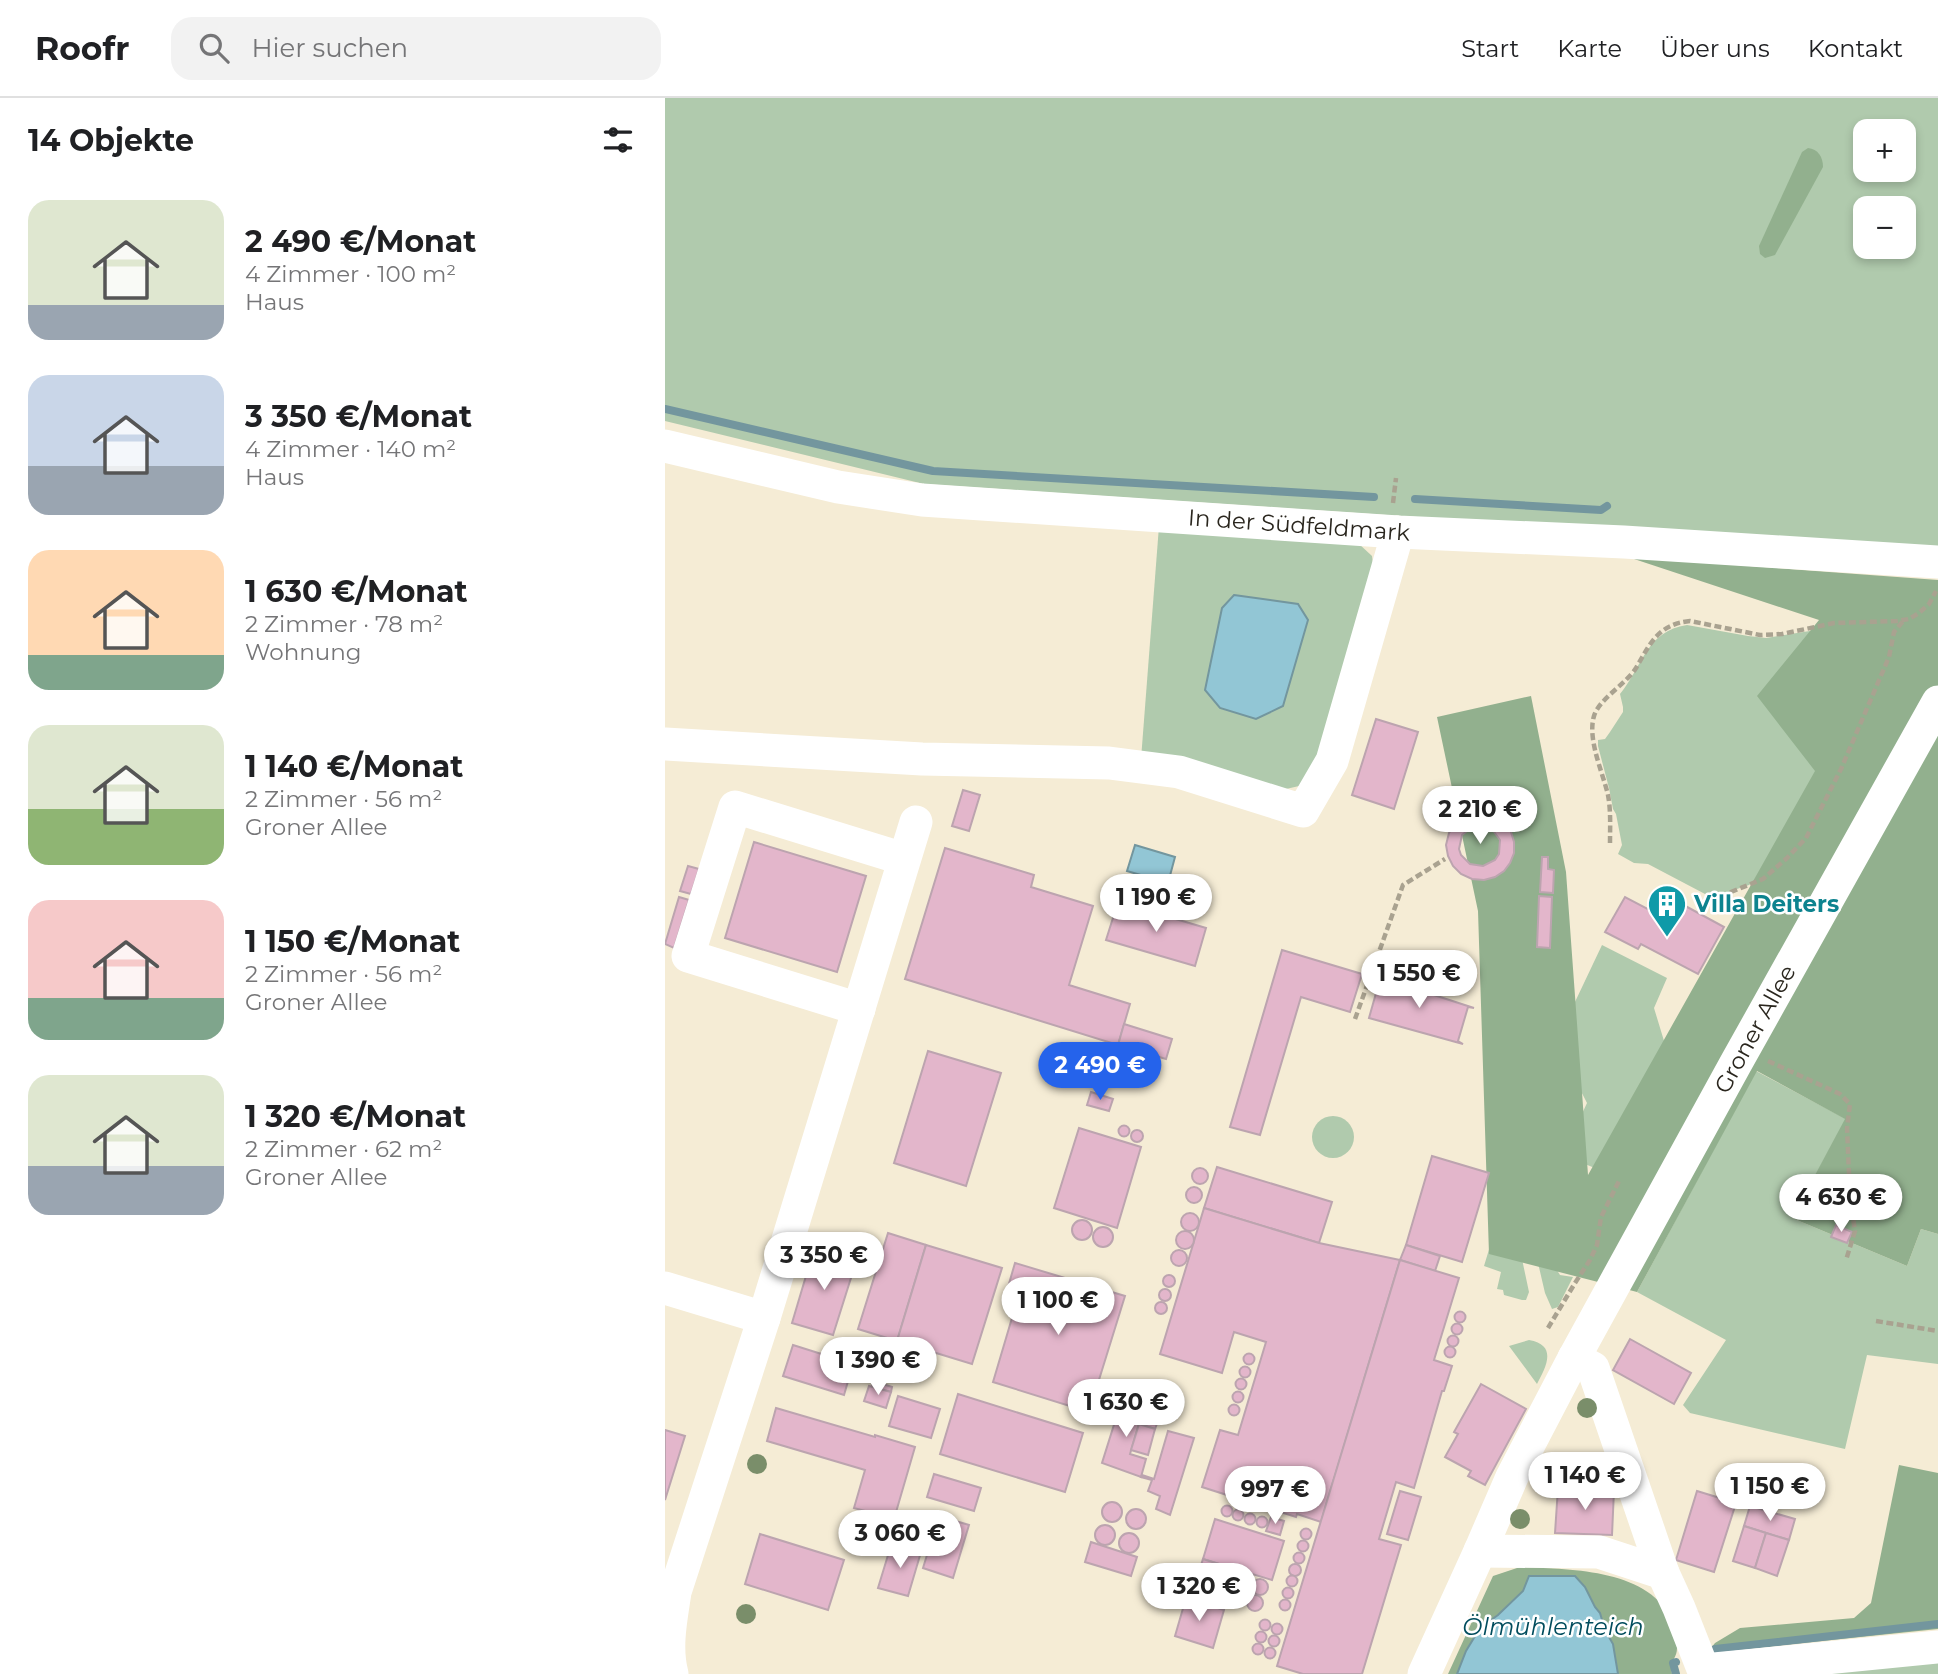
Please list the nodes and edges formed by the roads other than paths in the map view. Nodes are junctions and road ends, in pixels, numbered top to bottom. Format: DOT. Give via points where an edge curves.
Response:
graph roads {
  1 [pos="665,446"];
  2 [pos="1398,532"];
  3 [pos="1938,562"];
  4 [pos="1938,702"];
  5 [pos="665,744"];
  6 [pos="916,822"];
  7 [pos="904,859"];
  8 [pos="859,1009"];
  9 [pos="665,1288"];
  10 [pos="764,1318"];
  11 [pos="1574,1357"];
  12 [pos="1480,1551"];
  13 [pos="1663,1573"];
  14 [pos="1938,1647"];
  15 [pos="1705,1672"];
  16 [pos="668,1674"];
  17 [pos="1424,1674"];
  1 -- 2 [label="street, In der Südfeldmark" via="838,487 922,500"];
  2 -- 3 [label="street, In der Südfeldmark"];
  2 -- 5 [label="street" via="1332,761 1303,811 1179,772 1109,763 922,760"];
  4 -- 11 [label="street, Groner Allee"];
  6 -- 7 [label="street"];
  7 -- 8 [label="street"];
  7 -- 8 [label="street" via="736,807 688,956"];
  8 -- 10 [label="street"];
  9 -- 10 [label="street"];
  10 -- 16 [label="street" via="675,1592"];
  11 -- 12 [label="street, Groner Allee"];
  11 -- 13 [label="street" via="1593,1368"];
  12 -- 13 [label="street" via="1599,1552"];
  12 -- 17 [label="street, Groner Allee"];
  13 -- 15 [label="street"];
  14 -- 15 [label="street"];
}
